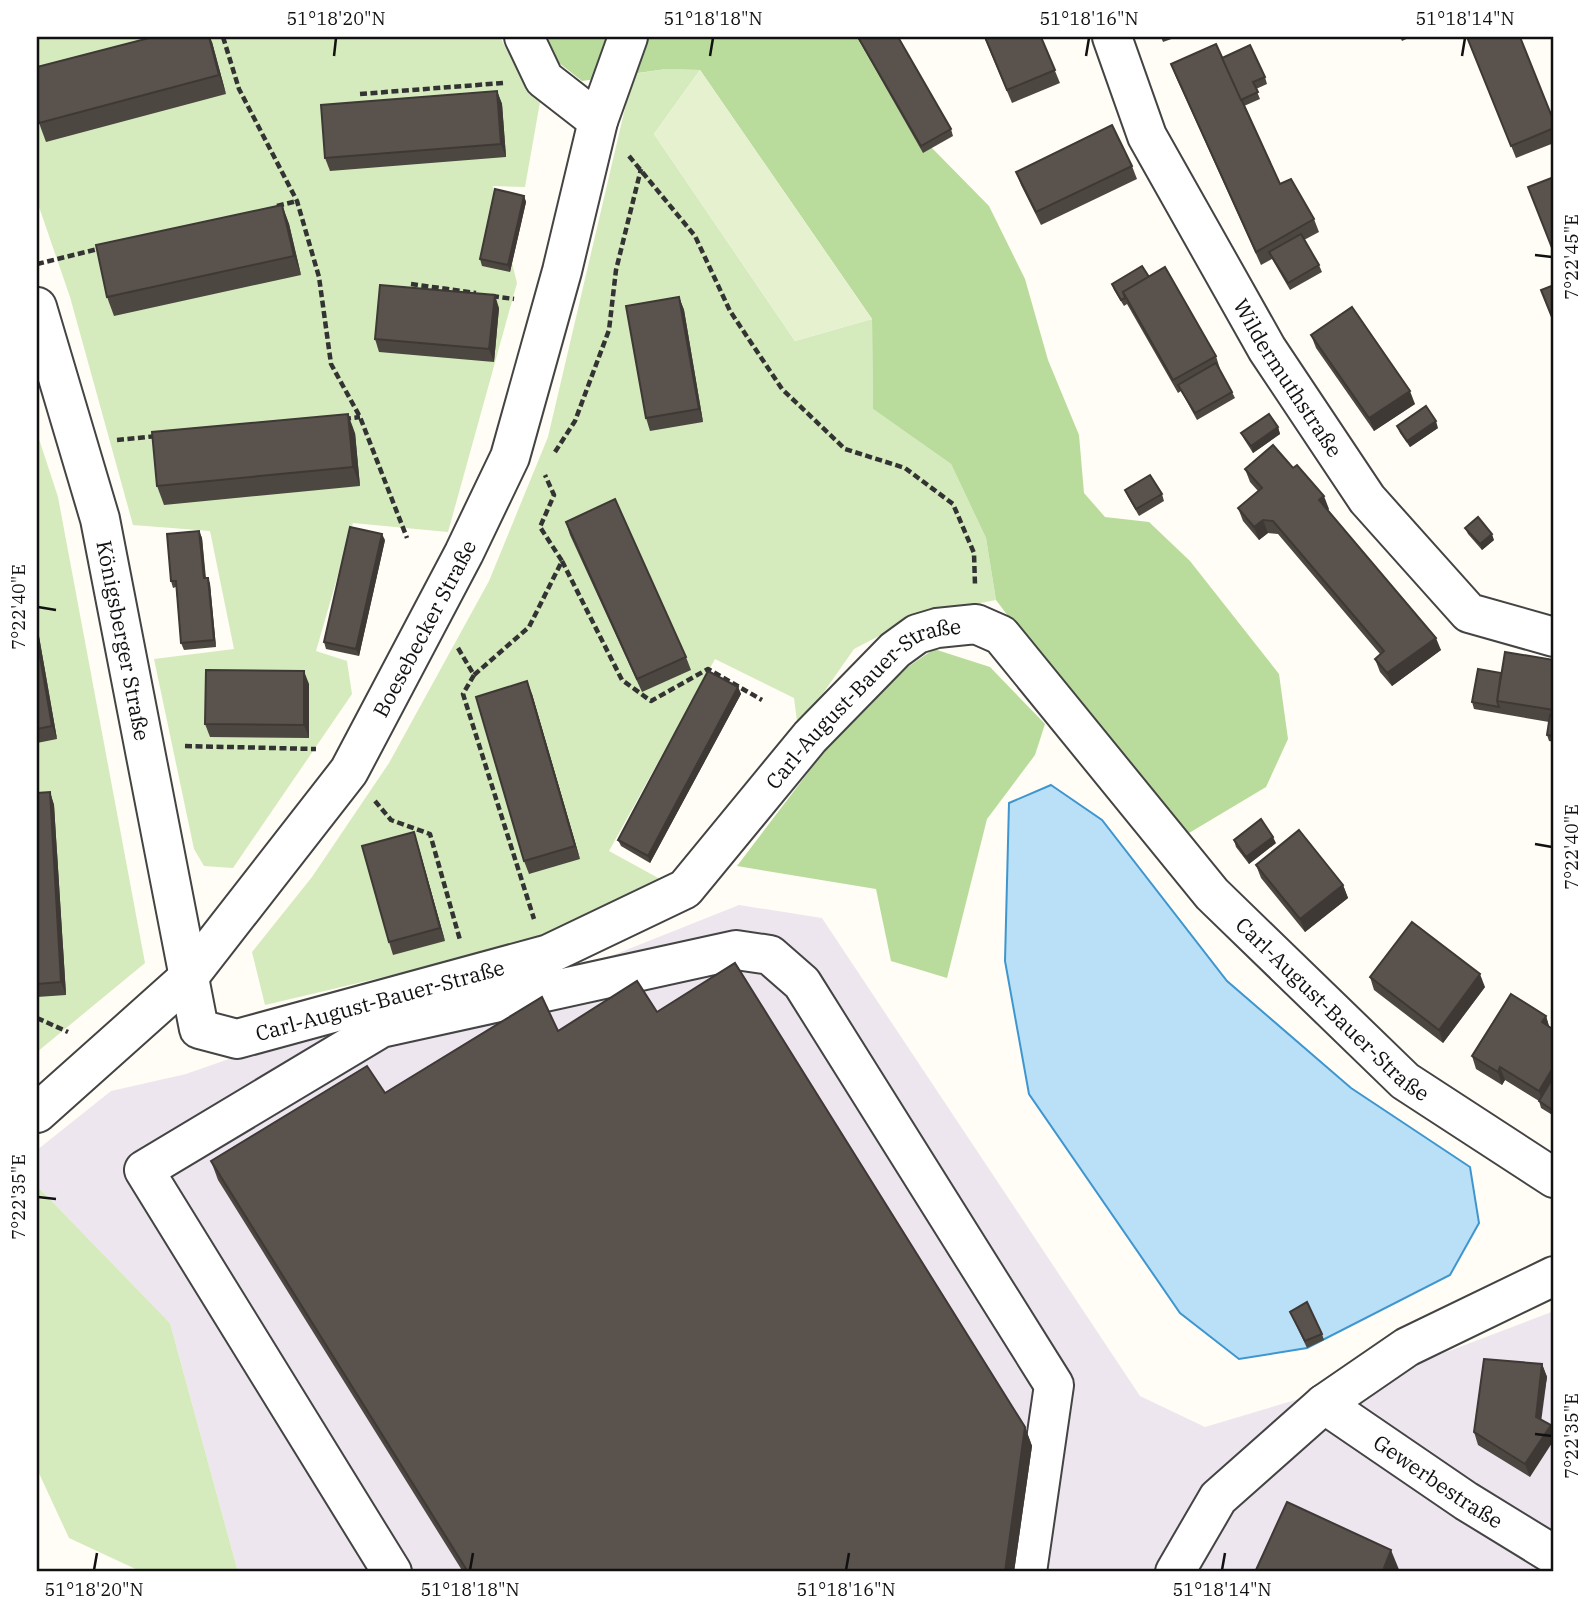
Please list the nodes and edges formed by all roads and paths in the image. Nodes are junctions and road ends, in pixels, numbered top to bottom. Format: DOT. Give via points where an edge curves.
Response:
graph roads {
  1 [pos="223,37"];
  2 [pos="524,37"];
  3 [pos="628,37"];
  4 [pos="1112,37"];
  5 [pos="544,79"];
  6 [pos="360,94"];
  7 [pos="598,121"];
  8 [pos="640,169"];
  9 [pos="297,201"];
  10 [pos="271,208"];
  11 [pos="115,245"];
  12 [pos="37,264"];
  13 [pos="411,284"];
  14 [pos="553,304"];
  15 [pos="37,307"];
  16 [pos="360,417"];
  17 [pos="333,420"];
  18 [pos="171,435"];
  19 [pos="77,443"];
  20 [pos="527,464"];
  21 [pos="407,538"];
  22 [pos="562,561"];
  23 [pos="436,608"];
  24 [pos="976,624"];
  25 [pos="1554,637"];
  26 [pos="474,675"];
  27 [pos="762,700"];
  28 [pos="549,954"];
  29 [pos="187,979"];
  30 [pos="312,1017"];
  31 [pos="335,1056"];
  32 [pos="37,1113"];
  33 [pos="1554,1178"];
  34 [pos="1554,1276"];
  35 [pos="1324,1404"];
  36 [pos="1554,1555"];
  37 [pos="392,1572"];
  38 [pos="1027,1572"];
  39 [pos="1175,1572"];
  1 -- 9 [label="path" via="239,89"];
  2 -- 5 [label="street"];
  3 -- 7 [label="street, Boesebecker Straße"];
  4 -- 25 [label="street, Wildermuthstraße" via="1147,136 1267,349 1367,499 1469,613"];
  5 -- 6 [label="path"];
  5 -- 7 [label="street"];
  7 -- 8 [label="path"];
  7 -- 14 [label="street, Boesebecker Straße"];
  8 -- 20 [label="path" via="616,270 609,330 575,421"];
  8 -- 24 [label="path" via="695,236 730,311 782,389 845,449 905,468 953,504 974,553"];
  9 -- 10 [label="path"];
  9 -- 16 [label="path" via="319,277 331,364"];
  11 -- 12 [label="path"];
  13 -- 14 [label="path"];
  14 -- 20 [label="street, Boesebecker Straße"];
  15 -- 19 [label="street, Königsberger Straße"];
  16 -- 17 [label="path"];
  16 -- 21 [label="path"];
  18 -- 19 [label="path"];
  19 -- 29 [label="street, Königsberger Straße" via="100,519"];
  20 -- 22 [label="path" via="554,495 540,527"];
  20 -- 23 [label="street, Boesebecker Straße"];
  22 -- 26 [label="path" via="529,627"];
  22 -- 27 [label="path" via="622,680 651,701 708,668"];
  23 -- 26 [label="path"];
  23 -- 29 [label="street, Boesebecker Straße" via="349,771"];
  24 -- 28 [label="street, Carl-August-Bauer-Straße" via="917,634 895,650 810,737 685,889"];
  24 -- 33 [label="street, Carl-August-Bauer-Straße" via="1001,635 1212,894 1405,1081"];
  26 -- 28 [label="path" via="463,694 526,900"];
  28 -- 30 [label="street, Carl-August-Bauer-Straße"];
  29 -- 30 [label="street, Carl-August-Bauer-Straße" via="199,1029 237,1039"];
  29 -- 32 [label="street, Boesebecker Straße"];
  30 -- 31 [label="street"];
  31 -- 37 [label="street" via="144,1170"];
  31 -- 38 [label="street" via="381,1028 736,950 770,956 802,984 1054,1385"];
  34 -- 35 [label="street" via="1407,1347"];
  35 -- 36 [label="street, Gewerbestraße" via="1465,1501"];
  35 -- 39 [label="street" via="1218,1498"];
}
